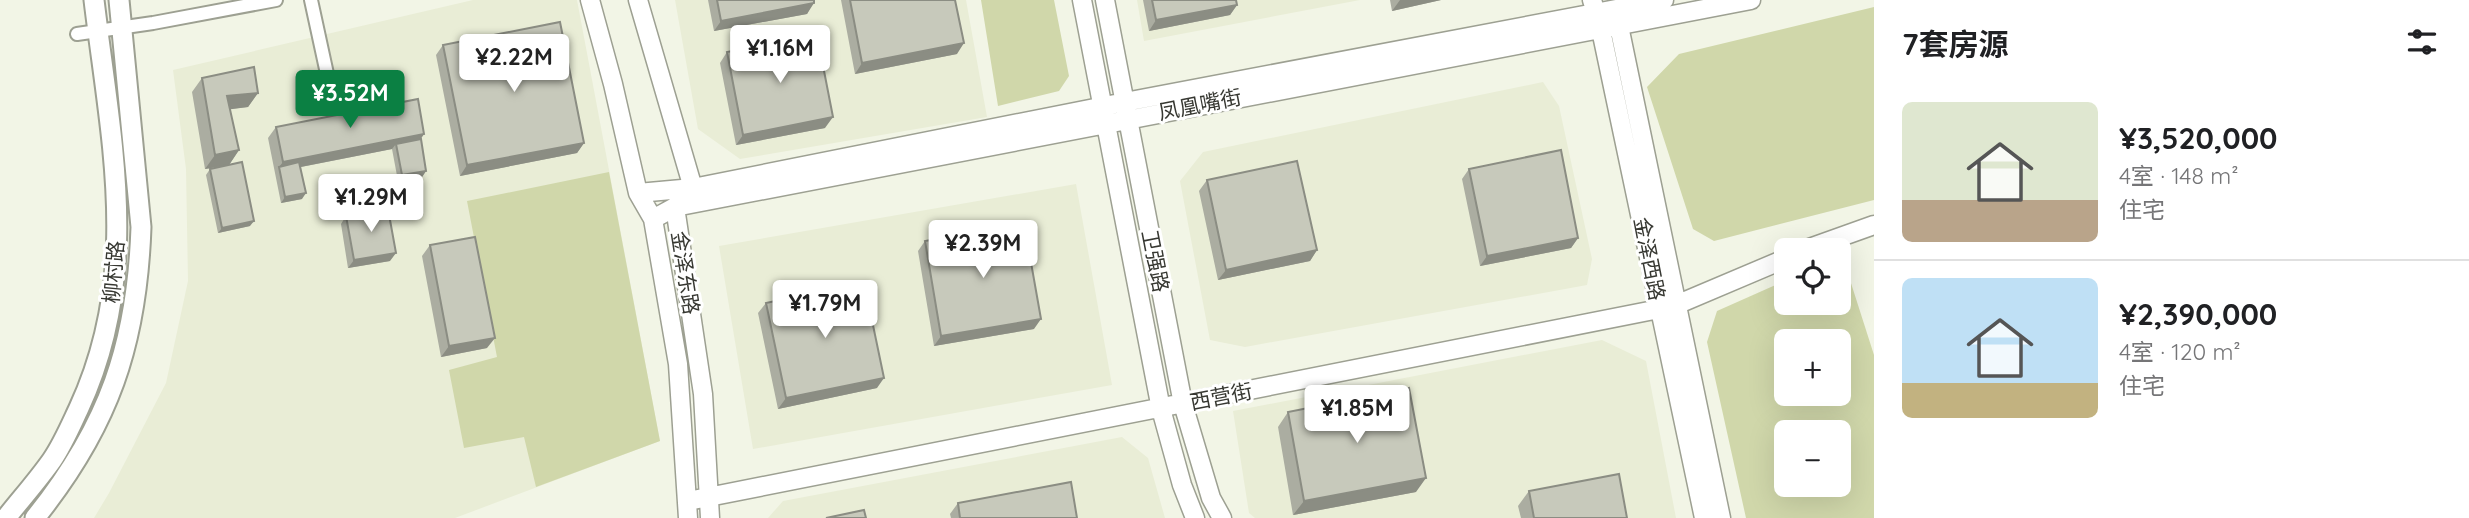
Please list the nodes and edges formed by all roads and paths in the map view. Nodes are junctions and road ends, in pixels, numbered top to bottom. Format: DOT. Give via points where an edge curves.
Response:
graph roads {
  1 [pos="94,0"];
  2 [pos="119,0"];
  3 [pos="276,0"];
  4 [pos="311,0"];
  5 [pos="590,0"];
  6 [pos="638,0"];
  7 [pos="1082,0"];
  8 [pos="1105,0"];
  9 [pos="1664,0"];
  10 [pos="1751,0"];
  11 [pos="1608,13"];
  12 [pos="123,28"];
  13 [pos="98,32"];
  14 [pos="77,34"];
  15 [pos="334,106"];
  16 [pos="1126,110"];
  17 [pos="1104,115"];
  18 [pos="693,188"];
  19 [pos="638,193"];
  20 [pos="675,207"];
  21 [pos="653,219"];
  22 [pos="1874,225"];
  23 [pos="1838,238"];
  24 [pos="1774,263"];
  25 [pos="1667,307"];
  26 [pos="1183,404"];
  27 [pos="1161,409"];
  28 [pos="710,498"];
  29 [pos="688,509"];
  30 [pos="6,518"];
  31 [pos="36,518"];
  32 [pos="710,518"];
  33 [pos="1195,518"];
  34 [pos="1222,518"];
  35 [pos="1704,518"];
  36 [pos="1721,518"];
  1 -- 13 [label="main road, 柳村路"];
  2 -- 12 [label="main road, 柳村路"];
  3 -- 12 [label="street"];
  4 -- 15 [label="street"];
  5 -- 19 [label="street, 金泽东路"];
  6 -- 18 [label="street"];
  7 -- 17 [label="street, 卫强路"];
  8 -- 16 [label="street, 卫强路"];
  9 -- 11 [label="street, 凤凰嘴街"];
  10 -- 11 [label="street, 凤凰嘴街"];
  11 -- 16 [label="street, 凤凰嘴街"];
  11 -- 25 [label="street, 金泽西路"];
  12 -- 13 [label="street"];
  12 -- 31 [label="main road, 柳村路" via="141,228 131,331 92,433"];
  13 -- 14 [label="street"];
  13 -- 30 [label="main road, 柳村路" via="118,221 106,337 72,424 53,458"];
  16 -- 17 [label="street, 凤凰嘴街"];
  16 -- 26 [label="street, 卫强路"];
  17 -- 18 [label="street, 凤凰嘴街"];
  17 -- 20 [label="street, 凤凰嘴街"];
  17 -- 27 [label="street, 卫强路"];
  18 -- 19 [label="street, 凤凰嘴街"];
  18 -- 20 [label="street, 金泽东路"];
  19 -- 21 [label="street, 金泽东路"];
  20 -- 21 [label="street, 凤凰嘴街"];
  20 -- 28 [label="street, 金泽东路" via="698,354"];
  21 -- 29 [label="street, 金泽东路" via="678,364"];
  22 -- 23 [label="street"];
  24 -- 25 [label="street, 西营街"];
  25 -- 26 [label="street, 西营街"];
  25 -- 35 [label="street, 金泽西路"];
  25 -- 36 [label="street, 金泽西路"];
  26 -- 27 [label="street, 西营街"];
  26 -- 34 [label="street, 卫强路" via="1203,476"];
  27 -- 28 [label="street, 西营街"];
  27 -- 33 [label="street, 卫强路"];
  28 -- 29 [label="street, 西营街"];
  28 -- 32 [label="street, 金泽东路"];
}
